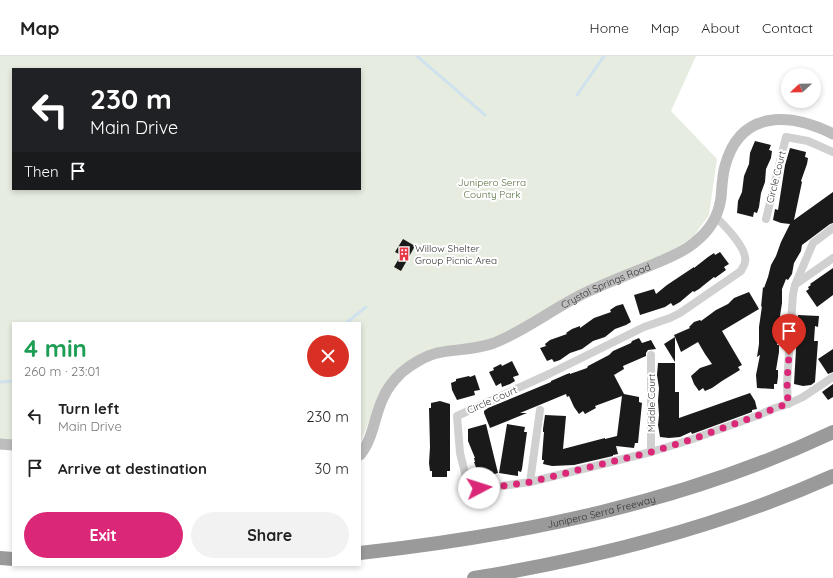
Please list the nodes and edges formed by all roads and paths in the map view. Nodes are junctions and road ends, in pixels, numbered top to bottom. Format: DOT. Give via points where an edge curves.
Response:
graph roads {
  1 [pos="833,134"];
  2 [pos="833,152"];
  3 [pos="716,217"];
  4 [pos="766,219"];
  5 [pos="833,228"];
  6 [pos="833,258"];
  7 [pos="795,285"];
  8 [pos="651,355"];
  9 [pos="833,377"];
  10 [pos="788,404"];
  11 [pos="540,410"];
  12 [pos="833,432"];
  13 [pos="0,444"];
  14 [pos="12,445"];
  15 [pos="651,452"];
  16 [pos="361,454"];
  17 [pos="833,476"];
  18 [pos="530,482"];
  19 [pos="361,553"];
  20 [pos="0,558"];
  21 [pos="12,559"];
  22 [pos="474,578"];
  1 -- 3 [label="street, Crystal Springs Road" via="819,127 786,120 770,120 747,129 729,153 724,167 721,199"];
  2 -- 4 [label="street, Circle Court" via="808,141 786,137"];
  3 -- 16 [label="street, Crystal Springs Road" via="707,231 677,254 588,291 493,343 437,353 425,357 402,372 391,383 383,397 370,437"];
  3 -- 18 [label="street, Circle Court" via="732,233 744,252 746,262 741,271 675,315 644,327 457,416 460,453 466,477 472,484 479,488 488,488"];
  5 -- 7 [label="street" via="812,243"];
  6 -- 7 [label="street"];
  7 -- 10 [label="street" via="787,382"];
  8 -- 15 [label="street, Middle Court"];
  9 -- 10 [label="street, Circle Court" via="804,397"];
  10 -- 15 [label="street, Circle Court"];
  11 -- 18 [label="street"];
  12 -- 19 [label="highway, Junipero Serra Freeway" via="734,473 634,503 492,534"];
  13 -- 14 [label="street"];
  15 -- 18 [label="street, Circle Court"];
  17 -- 22 [label="highway" via="751,509 673,534 580,558"];
  20 -- 21 [label="highway"];
}
